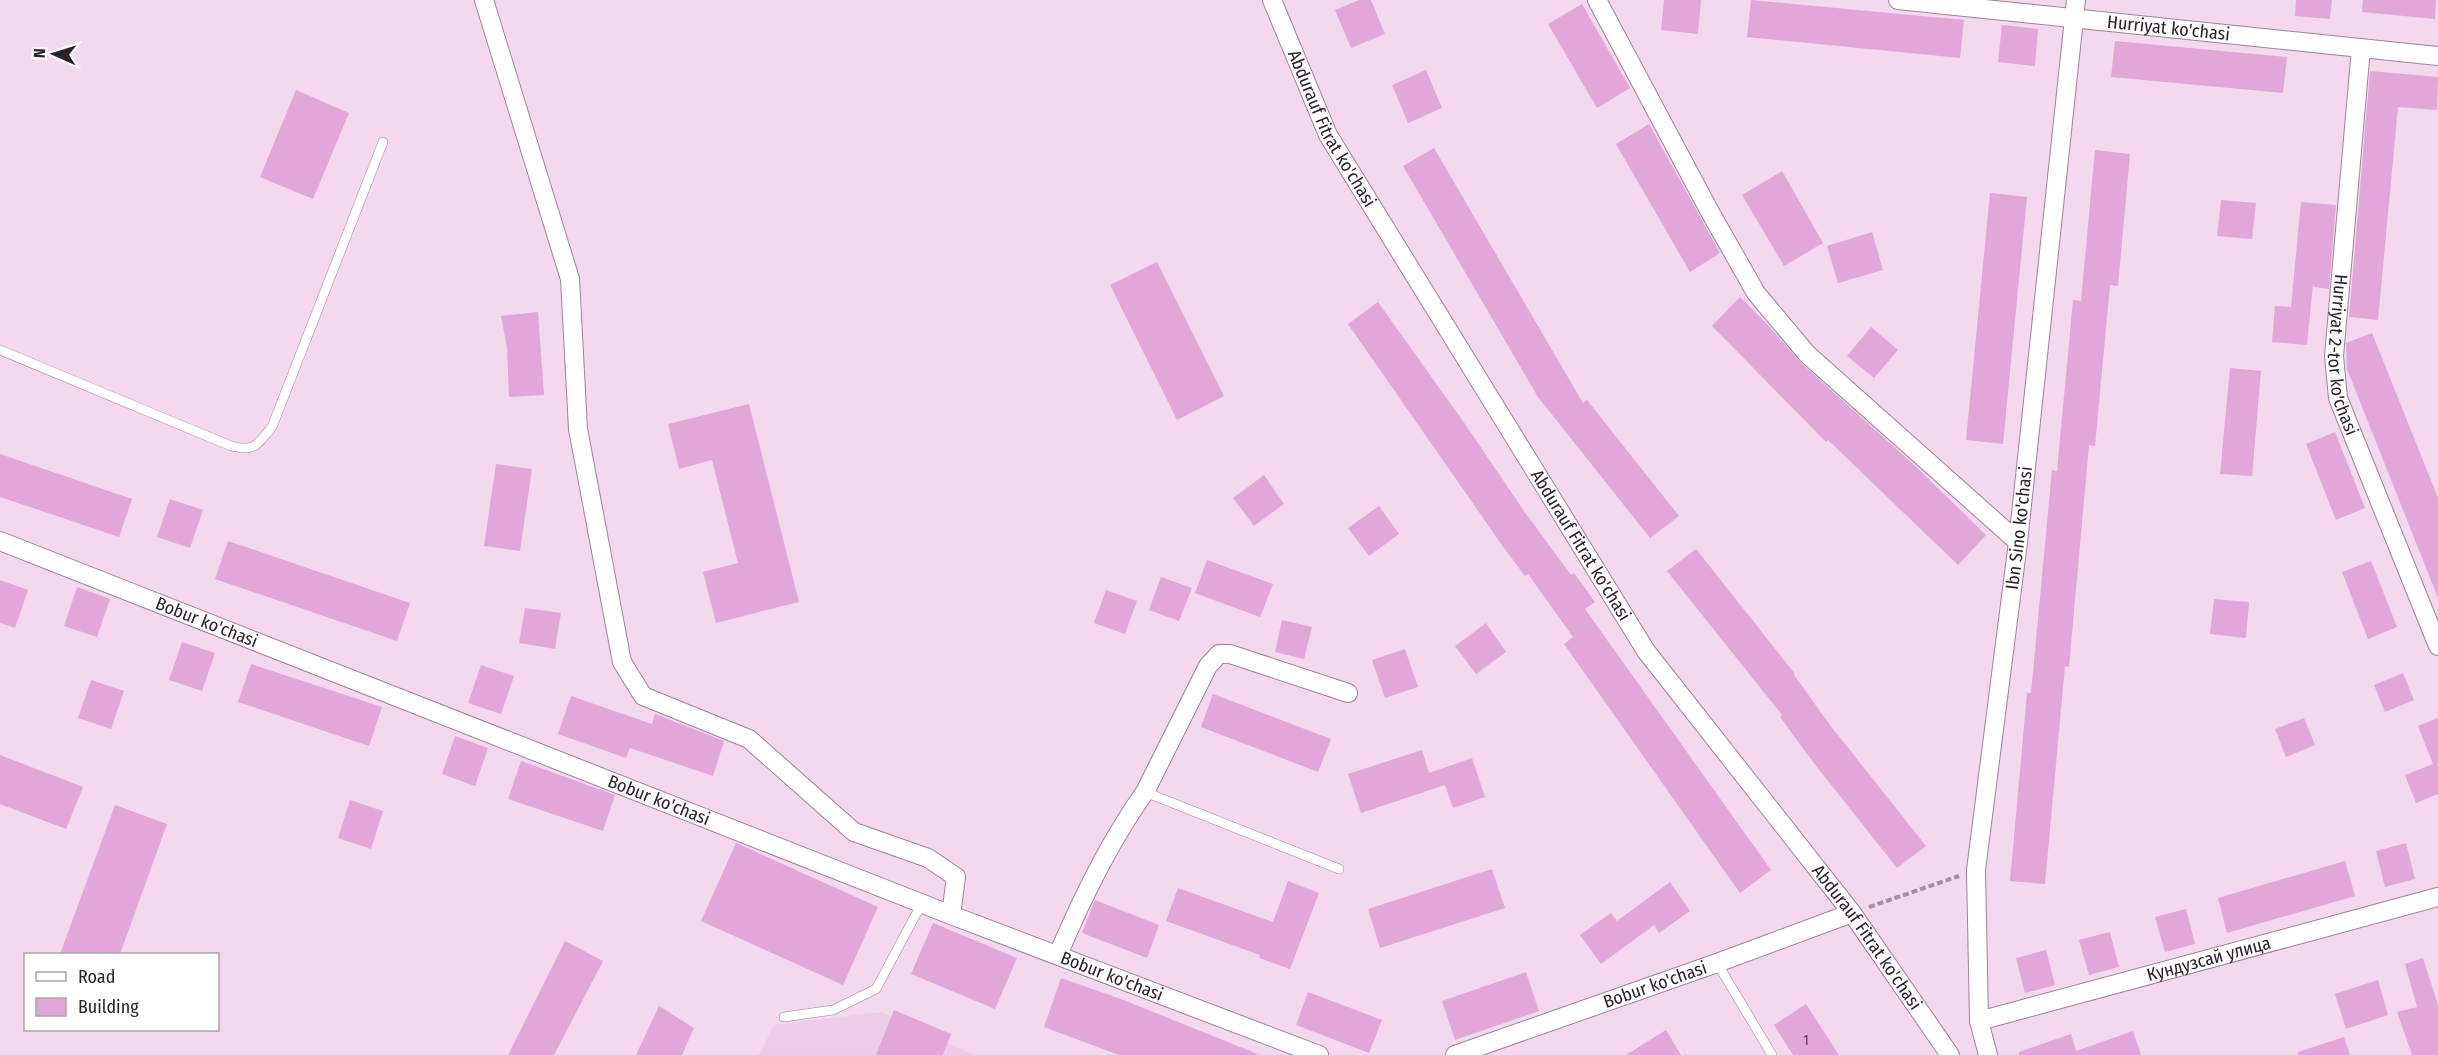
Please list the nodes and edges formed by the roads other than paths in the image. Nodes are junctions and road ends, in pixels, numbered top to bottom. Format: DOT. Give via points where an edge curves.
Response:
graph roads {
  1 [pos="484,0"];
  2 [pos="1272,0"];
  3 [pos="1597,0"];
  4 [pos="1898,0"];
  5 [pos="2075,9"];
  6 [pos="2361,48"];
  7 [pos="2438,56"];
  8 [pos="383,142"];
  9 [pos="0,351"];
  10 [pos="0,541"];
  11 [pos="2018,542"];
  12 [pos="2438,646"];
  13 [pos="1348,693"];
  14 [pos="1145,792"];
  15 [pos="1339,869"];
  16 [pos="2438,897"];
  17 [pos="922,903"];
  18 [pos="1852,913"];
  19 [pos="951,915"];
  20 [pos="1058,955"];
  21 [pos="1717,963"];
  22 [pos="783,1017"];
  23 [pos="1979,1021"];
  24 [pos="1319,1055"];
  25 [pos="1455,1055"];
  26 [pos="1772,1055"];
  27 [pos="1950,1055"];
  28 [pos="1988,1055"];
  1 -- 19 [label="street" via="570,279 578,429 622,662 643,696 749,739 854,832 928,858 956,877"];
  2 -- 18 [label="street, Abdurauf Fitrat ko'chasi" via="1328,135 1646,651"];
  3 -- 11 [label="street" via="1756,293 1807,354"];
  4 -- 5 [label="street, Hurriyat ko'chasi"];
  5 -- 6 [label="street, Hurriyat ko'chasi"];
  5 -- 11 [label="street, Ibn Sino ko'chasi"];
  6 -- 7 [label="street, Hurriyat ko'chasi"];
  6 -- 12 [label="street, Hurriyat 2-tor ko'chasi" via="2334,356 2338,398"];
  8 -- 9 [label="lane" via="272,427 258,444 246,450 231,446"];
  10 -- 17 [label="street, Bobur ko'chasi"];
  11 -- 23 [label="street, Ibn Sino ko'chasi" via="1976,870"];
  13 -- 14 [label="street" via="1230,654 1219,654 1208,666"];
  14 -- 15 [label="lane"];
  14 -- 20 [label="street" via="1087,888"];
  16 -- 23 [label="street, Кундузсай улица"];
  17 -- 19 [label="street, Bobur ko'chasi"];
  17 -- 22 [label="lane" via="876,989 833,1010"];
  18 -- 21 [label="street, Bobur ko'chasi"];
  18 -- 27 [label="street, Abdurauf Fitrat ko'chasi"];
  19 -- 20 [label="street, Bobur ko'chasi"];
  20 -- 24 [label="street, Bobur ko'chasi"];
  21 -- 25 [label="street, Bobur ko'chasi"];
  21 -- 26 [label="lane"];
  23 -- 28 [label="street, Ibn Sino ko'chasi"];
}
